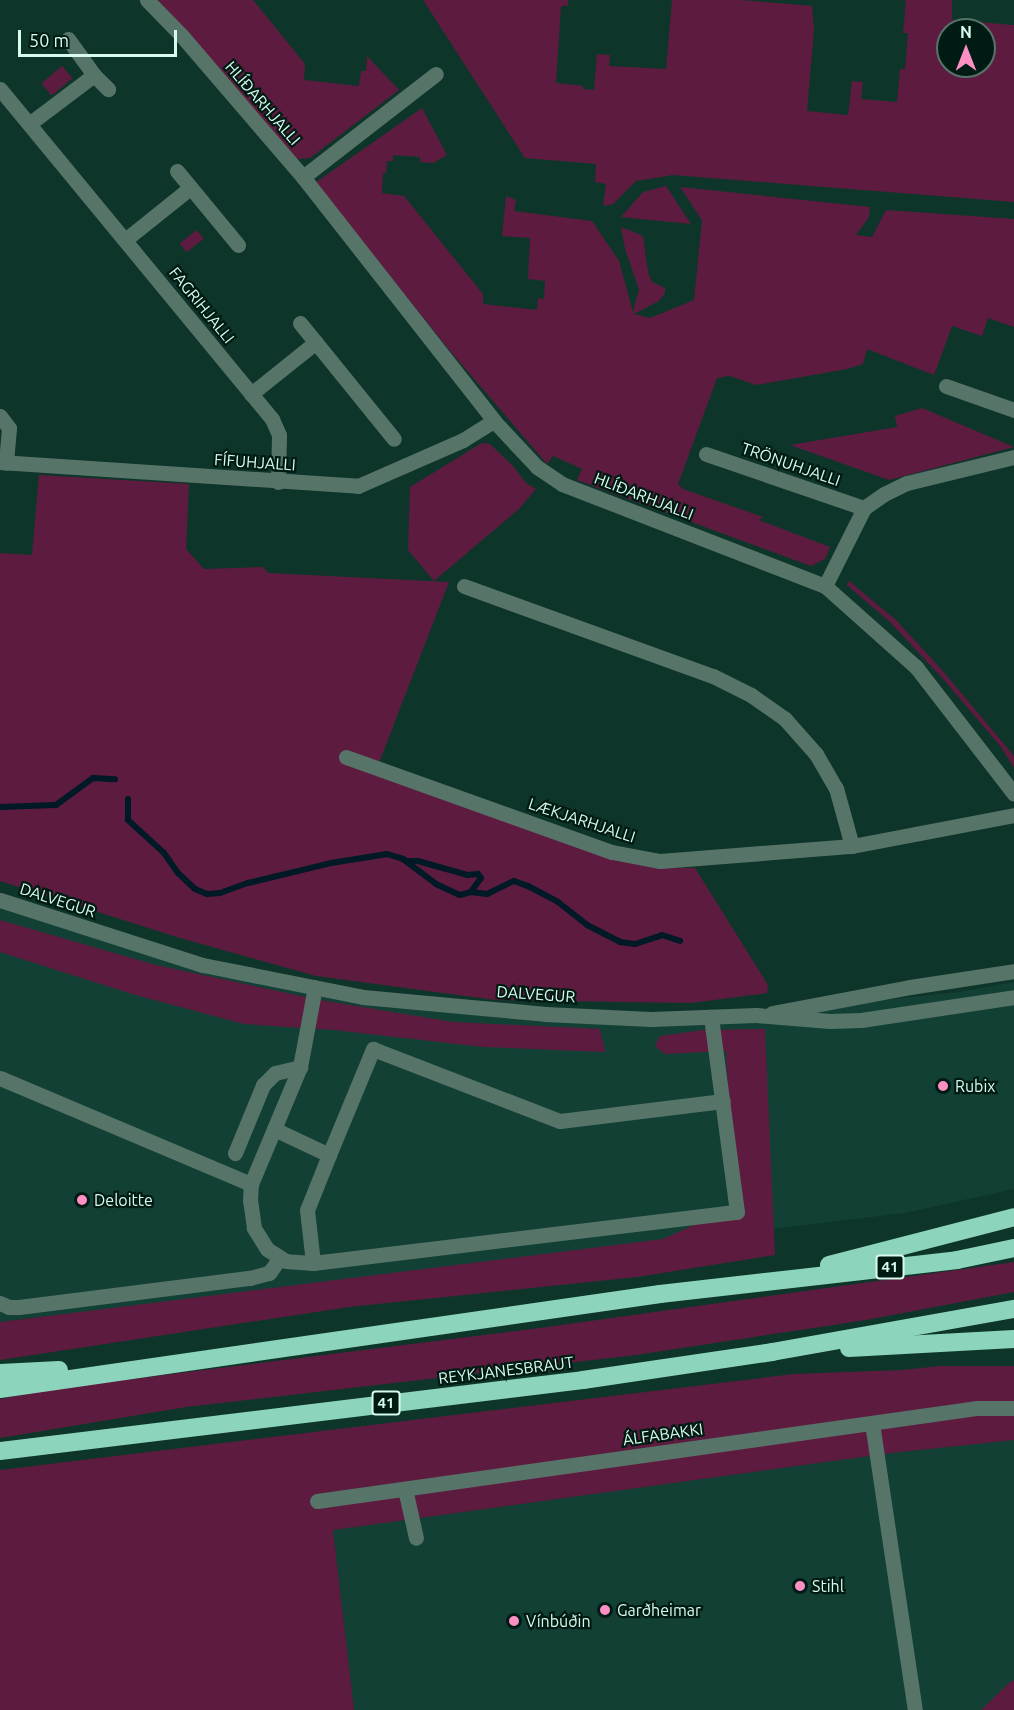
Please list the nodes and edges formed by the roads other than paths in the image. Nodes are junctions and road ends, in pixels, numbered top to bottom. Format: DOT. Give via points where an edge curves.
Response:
graph roads {
  1 [pos="147,0"];
  2 [pos="68,39"];
  3 [pos="436,74"];
  4 [pos="94,75"];
  5 [pos="0,89"];
  6 [pos="108,89"];
  7 [pos="29,124"];
  8 [pos="177,171"];
  9 [pos="303,177"];
  10 [pos="190,188"];
  11 [pos="125,240"];
  12 [pos="238,246"];
  13 [pos="300,323"];
  14 [pos="316,342"];
  15 [pos="946,386"];
  16 [pos="251,394"];
  17 [pos="1014,410"];
  18 [pos="0,416"];
  19 [pos="494,421"];
  20 [pos="394,439"];
  21 [pos="706,454"];
  22 [pos="1014,457"];
  23 [pos="3,463"];
  24 [pos="278,482"];
  25 [pos="864,508"];
  26 [pos="464,586"];
  27 [pos="825,586"];
  28 [pos="346,757"];
  29 [pos="1014,794"];
  30 [pos="1014,815"];
  31 [pos="852,846"];
  32 [pos="0,900"];
  33 [pos="1014,972"];
  34 [pos="315,987"];
  35 [pos="1014,997"];
  36 [pos="756,1016"];
  37 [pos="711,1017"];
  38 [pos="300,1067"];
  39 [pos="0,1078"];
  40 [pos="723,1101"];
  41 [pos="274,1129"];
  42 [pos="235,1153"];
  43 [pos="329,1155"];
  44 [pos="251,1184"];
  45 [pos="1014,1217"];
  46 [pos="1014,1248"];
  47 [pos="279,1258"];
  48 [pos="313,1263"];
  49 [pos="766,1281"];
  50 [pos="0,1303"];
  51 [pos="1014,1309"];
  52 [pos="1014,1339"];
  53 [pos="772,1352"];
  54 [pos="168,1363"];
  55 [pos="0,1373"];
  56 [pos="0,1389"];
  57 [pos="1014,1408"];
  58 [pos="872,1423"];
  59 [pos="0,1451"];
  60 [pos="405,1489"];
  61 [pos="317,1501"];
  62 [pos="416,1538"];
  63 [pos="915,1710"];
  1 -- 9 [label="street, HLÍÐARHJALLI"];
  2 -- 4 [label="street"];
  3 -- 9 [label="street"];
  4 -- 6 [label="street"];
  4 -- 7 [label="street"];
  5 -- 7 [label="street, FAGRIHJALLI"];
  7 -- 11 [label="street, FAGRIHJALLI"];
  8 -- 10 [label="street"];
  9 -- 19 [label="street, HLÍÐARHJALLI"];
  10 -- 11 [label="street"];
  10 -- 12 [label="street"];
  11 -- 16 [label="street, FAGRIHJALLI"];
  13 -- 14 [label="street"];
  14 -- 16 [label="street"];
  14 -- 20 [label="street"];
  15 -- 17 [label="street"];
  16 -- 24 [label="street, FAGRIHJALLI" via="272,419 279,435"];
  18 -- 23 [label="street" via="9,428"];
  19 -- 24 [label="street, FÍFUHJALLI" via="463,440 358,486"];
  19 -- 27 [label="street, HLÍÐARHJALLI" via="537,467 561,484"];
  21 -- 25 [label="street, TRÖNUHJALLI"];
  22 -- 25 [label="street" via="907,483"];
  23 -- 24 [label="street, FÍFUHJALLI"];
  25 -- 27 [label="street"];
  26 -- 31 [label="street" via="713,676 751,695 785,719 816,754 836,788"];
  27 -- 29 [label="street, HLÍÐARHJALLI" via="916,668"];
  28 -- 31 [label="street, LÆKJARHJALLI" via="612,852 660,861"];
  30 -- 31 [label="street, LÆKJARHJALLI"];
  32 -- 34 [label="street, DALVEGUR" via="203,965"];
  33 -- 36 [label="street, DALVEGUR"];
  34 -- 37 [label="street, DALVEGUR" via="363,997 545,1014 651,1019"];
  34 -- 38 [label="street"];
  35 -- 36 [label="street, DALVEGUR" via="861,1020"];
  36 -- 37 [label="street, DALVEGUR"];
  37 -- 40 [label="street"];
  38 -- 41 [label="street"];
  38 -- 42 [label="street" via="276,1073 263,1084"];
  39 -- 44 [label="street"];
  40 -- 43 [label="street" via="560,1121 373,1049"];
  40 -- 48 [label="street" via="737,1212"];
  41 -- 43 [label="street"];
  41 -- 44 [label="street"];
  43 -- 48 [label="street" via="307,1210"];
  44 -- 47 [label="street" via="254,1228 267,1249"];
  45 -- 49 [label="highway"];
  46 -- 49 [label="highway, 41" via="957,1260"];
  47 -- 48 [label="street"];
  47 -- 50 [label="street" via="268,1273 250,1278 19,1307"];
  49 -- 54 [label="highway, 41"];
  51 -- 53 [label="highway, REYKJANESBRAUT / 41"];
  52 -- 53 [label="highway"];
  53 -- 59 [label="highway, REYKJANESBRAUT / 41" via="583,1380"];
  54 -- 55 [label="highway"];
  54 -- 56 [label="highway, 41"];
  57 -- 58 [label="street, ÁLFABAKKI" via="977,1408"];
  58 -- 60 [label="street, ÁLFABAKKI"];
  58 -- 63 [label="street"];
  60 -- 61 [label="street, ÁLFABAKKI"];
  60 -- 62 [label="street"];
}
